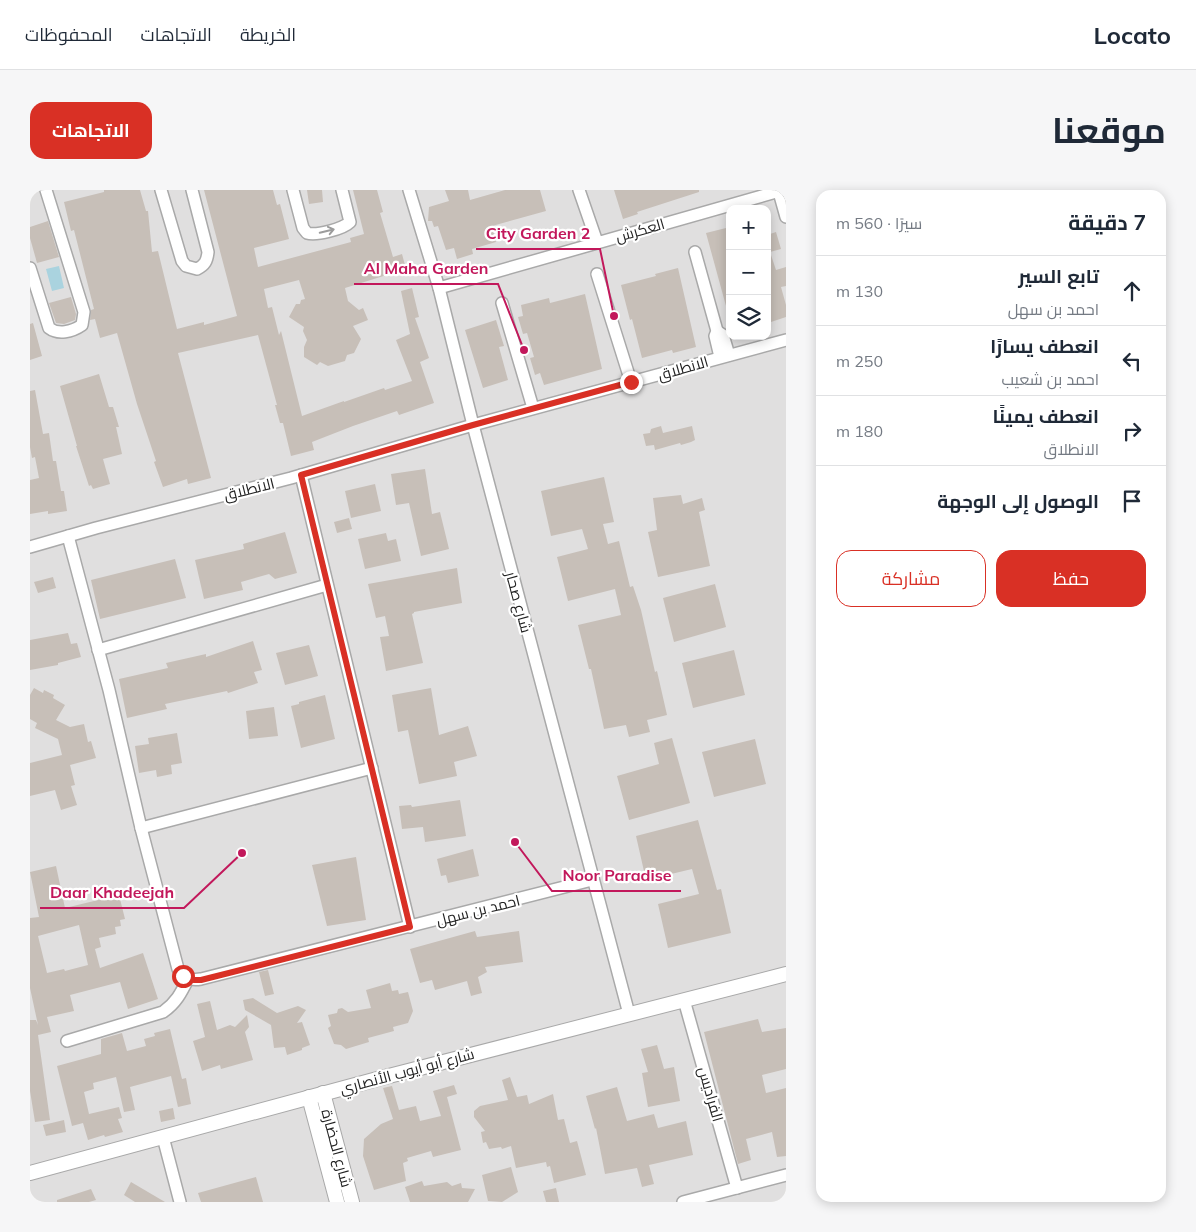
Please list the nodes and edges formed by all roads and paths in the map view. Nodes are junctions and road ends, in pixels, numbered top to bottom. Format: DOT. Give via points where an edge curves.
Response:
graph roads {
  1 [pos="46,190"];
  2 [pos="161,190"];
  3 [pos="192,190"];
  4 [pos="293,190"];
  5 [pos="342,190"];
  6 [pos="409,190"];
  7 [pos="579,190"];
  8 [pos="783,191"];
  9 [pos="786,217"];
  10 [pos="597,242"];
  11 [pos="695,252"];
  12 [pos="30,268"];
  13 [pos="597,274"];
  14 [pos="439,288"];
  15 [pos="502,303"];
  16 [pos="786,340"];
  17 [pos="724,356"];
  18 [pos="631,382"];
  19 [pos="533,408"];
  20 [pos="473,425"];
  21 [pos="301,475"];
  22 [pos="68,536"];
  23 [pos="30,547"];
  24 [pos="327,585"];
  25 [pos="98,650"];
  26 [pos="372,768"];
  27 [pos="141,828"];
  28 [pos="592,880"];
  29 [pos="410,927"];
  30 [pos="786,974"];
  31 [pos="188,979"];
  32 [pos="684,1000"];
  33 [pos="629,1014"];
  34 [pos="67,1041"];
  35 [pos="323,1093"];
  36 [pos="309,1097"];
  37 [pos="163,1137"];
  38 [pos="30,1173"];
  39 [pos="786,1175"];
  40 [pos="737,1188"];
  41 [pos="180,1202"];
  42 [pos="337,1202"];
  43 [pos="352,1202"];
  44 [pos="683,1202"];
  1 -- 12 [label="street" via="84,312 79,328 60,333 48,328"];
  2 -- 3 [label="street" via="182,261 197,270 207,261 208,252"];
  4 -- 5 [label="street, one-way" via="303,228 313,235 350,222"];
  6 -- 14 [label="street, شارع صحار"];
  7 -- 10 [label="street"];
  8 -- 9 [label="street"];
  8 -- 10 [label="street, العكرش"];
  10 -- 14 [label="street, العكرش"];
  11 -- 17 [label="street" via="717,331 723,335"];
  13 -- 18 [label="street"];
  14 -- 20 [label="street, شارع صحار"];
  15 -- 19 [label="street"];
  16 -- 17 [label="street, الانطلاق"];
  17 -- 18 [label="street, الانطلاق"];
  18 -- 19 [label="street, الانطلاق"];
  19 -- 20 [label="street, الانطلاق"];
  20 -- 21 [label="street, الانطلاق"];
  20 -- 28 [label="street, شارع صحار"];
  21 -- 22 [label="street, الانطلاق"];
  21 -- 24 [label="street"];
  22 -- 23 [label="street, الانطلاق"];
  22 -- 25 [label="street"];
  24 -- 25 [label="street"];
  24 -- 26 [label="street"];
  25 -- 27 [label="street"];
  26 -- 27 [label="street"];
  26 -- 29 [label="street"];
  27 -- 31 [label="street" via="178,969"];
  28 -- 29 [label="street, احمد بن سهل"];
  28 -- 33 [label="street, شارع صحار"];
  29 -- 31 [label="street, احمد بن سهل" via="201,980"];
  30 -- 32 [label="street, شارع أبو أيوب الأنصاري"];
  31 -- 34 [label="street" via="179,998 163,1012"];
  32 -- 33 [label="street, شارع أبو أيوب الأنصاري"];
  32 -- 40 [label="street, الفراديس"];
  33 -- 35 [label="street, شارع أبو أيوب الأنصاري"];
  35 -- 36 [label="street, شارع أبو أيوب الأنصاري"];
  35 -- 43 [label="street, شارع الحضارة"];
  36 -- 37 [label="street, شارع أبو أيوب الأنصاري"];
  36 -- 42 [label="street, شارع الحضارة"];
  37 -- 38 [label="street, شارع أبو أيوب الأنصاري"];
  37 -- 41 [label="street"];
  39 -- 40 [label="street"];
  40 -- 44 [label="street"];
}
